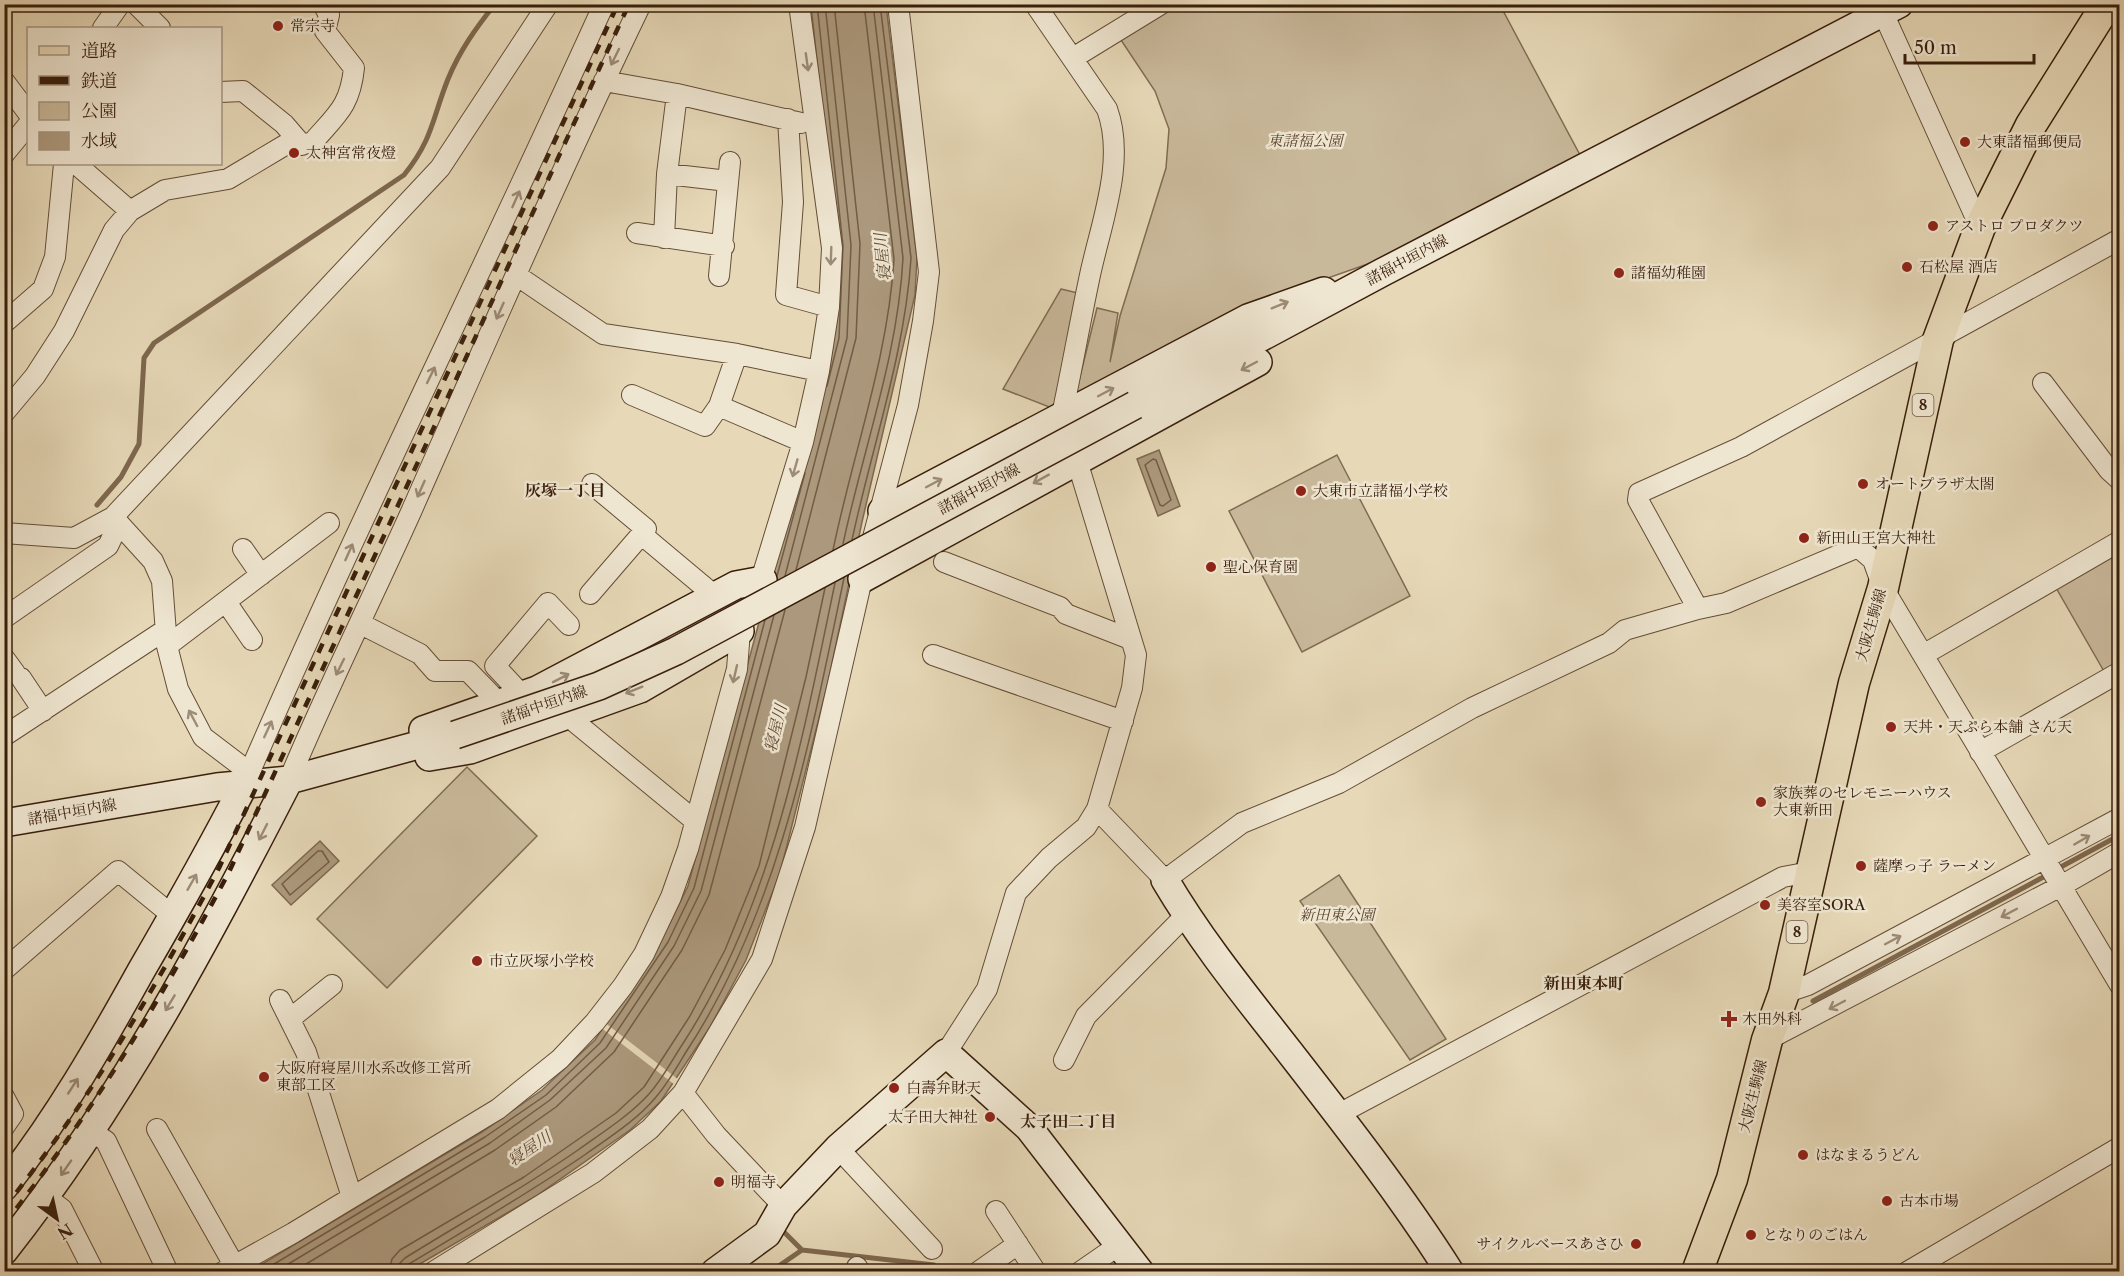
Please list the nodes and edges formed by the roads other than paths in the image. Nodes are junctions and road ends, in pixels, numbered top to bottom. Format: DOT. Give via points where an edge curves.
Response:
graph roads {
  1 [pos="120,4"];
  2 [pos="136,4"];
  3 [pos="323,4"];
  4 [pos="548,4"];
  5 [pos="604,4"];
  6 [pos="641,4"];
  7 [pos="799,4"];
  8 [pos="898,4"];
  9 [pos="1035,4"];
  10 [pos="1161,4"];
  11 [pos="2107,4"];
  12 [pos="1887,7"];
  13 [pos="104,27"];
  14 [pos="159,27"];
  15 [pos="1073,58"];
  16 [pos="4,81"];
  17 [pos="604,81"];
  18 [pos="222,92"];
  19 [pos="677,94"];
  20 [pos="27,112"];
  21 [pos="788,118"];
  22 [pos="27,126"];
  23 [pos="818,129"];
  24 [pos="302,145"];
  25 [pos="4,154"];
  26 [pos="64,165"];
  27 [pos="77,165"];
  28 [pos="667,174"];
  29 [pos="130,211"];
  30 [pos="1980,226"];
  31 [pos="637,233"];
  32 [pos="664,238"];
  33 [pos="2120,239"];
  34 [pos="724,246"];
  35 [pos="1383,272"];
  36 [pos="516,275"];
  37 [pos="719,276"];
  38 [pos="829,307"];
  39 [pos="4,323"];
  40 [pos="1938,340"];
  41 [pos="737,354"];
  42 [pos="819,371"];
  43 [pos="2043,383"];
  44 [pos="632,395"];
  45 [pos="719,406"];
  46 [pos="4,414"];
  47 [pos="1062,415"];
  48 [pos="803,442"];
  49 [pos="1076,459"];
  50 [pos="2120,480"];
  51 [pos="592,484"];
  52 [pos="882,510"];
  53 [pos="116,520"];
  54 [pos="329,523"];
  55 [pos="4,533"];
  56 [pos="641,534"];
  57 [pos="2120,541"];
  58 [pos="243,549"];
  59 [pos="944,562"];
  60 [pos="261,575"];
  61 [pos="862,579"];
  62 [pos="763,580"];
  63 [pos="1883,588"];
  64 [pos="590,594"];
  65 [pos="715,597"];
  66 [pos="226,602"];
  67 [pos="1698,609"];
  68 [pos="4,618"];
  69 [pos="361,624"];
  70 [pos="569,625"];
  71 [pos="740,631"];
  72 [pos="166,638"];
  73 [pos="1130,639"];
  74 [pos="252,640"];
  75 [pos="933,655"];
  76 [pos="1923,655"];
  77 [pos="13,670"];
  78 [pos="2120,672"];
  79 [pos="510,699"];
  80 [pos="43,711"];
  81 [pos="569,714"];
  82 [pos="1123,722"];
  83 [pos="4,736"];
  84 [pos="1980,752"];
  85 [pos="351,763"];
  86 [pos="247,777"];
  87 [pos="289,780"];
  88 [pos="1097,809"];
  89 [pos="2120,818"];
  90 [pos="694,820"];
  91 [pos="4,823"];
  92 [pos="2120,852"];
  93 [pos="1810,872"];
  94 [pos="2052,873"];
  95 [pos="1165,880"];
  96 [pos="1186,915"];
  97 [pos="173,916"];
  98 [pos="4,970"];
  99 [pos="332,985"];
  100 [pos="2120,985"];
  101 [pos="1784,993"];
  102 [pos="280,1000"];
  103 [pos="290,1019"];
  104 [pos="1767,1040"];
  105 [pos="946,1053"];
  106 [pos="1064,1060"];
  107 [pos="683,1093"];
  108 [pos="4,1097"];
  109 [pos="1337,1114"];
  110 [pos="4,1127"];
  111 [pos="157,1129"];
  112 [pos="91,1131"];
  113 [pos="2120,1147"];
  114 [pos="838,1148"];
  115 [pos="4,1187"];
  116 [pos="46,1197"];
  117 [pos="352,1197"];
  118 [pos="783,1206"];
  119 [pos="996,1211"];
  120 [pos="1018,1244"];
  121 [pos="1119,1245"];
  122 [pos="932,1249"];
  123 [pos="4,1251"];
  124 [pos="229,1268"];
  125 [pos="94,1272"];
  126 [pos="168,1272"];
  127 [pos="434,1272"];
  128 [pos="715,1272"];
  129 [pos="978,1272"];
  130 [pos="1036,1272"];
  131 [pos="1080,1272"];
  132 [pos="1140,1272"];
  133 [pos="1450,1272"];
  134 [pos="1697,1272"];
  135 [pos="1907,1272"];
  1 -- 13 [label="street"];
  2 -- 14 [label="street"];
  3 -- 24 [label="street" via="329,15 325,31 354,68 352,90 347,103 312,143"];
  4 -- 53 [label="street" via="440,168"];
  86 -- 5 [label="street, one-way" via="391,457 509,214"];
  6 -- 17 [label="street, one-way"];
  7 -- 23 [label="street, one-way"];
  8 -- 52 [label="street" via="929,272 908,405"];
  9 -- 15 [label="street"];
  10 -- 15 [label="street"];
  11 -- 30 [label="main road, 大阪生駒線 / 8" via="2031,125"];
  12 -- 30 [label="street"];
  12 -- 35 [label="street, 諸福中垣内線"];
  15 -- 47 [label="street" via="1107,109 1114,144 1107,201"];
  16 -- 20 [label="street"];
  17 -- 19 [label="street"];
  17 -- 36 [label="street"];
  18 -- 24 [label="street" via="243,91 284,124"];
  19 -- 21 [label="street"];
  19 -- 28 [label="street"];
  21 -- 23 [label="street"];
  21 -- 38 [label="street" via="793,202 786,295"];
  22 -- 25 [label="street"];
  23 -- 38 [label="street, one-way" via="832,248"];
  24 -- 29 [label="street" via="285,145 228,179 165,190"];
  26 -- 39 [label="street" via="55,257 43,289"];
  27 -- 29 [label="street"];
  28 -- 32 [label="street"];
  28 -- 34 [label="street" via="729,172"];
  29 -- 46 [label="street" via="114,230 64,331"];
  30 -- 40 [label="main road, 大阪生駒線 / 8"];
  31 -- 32 [label="street"];
  32 -- 34 [label="street"];
  33 -- 40 [label="street"];
  34 -- 37 [label="street"];
  47 -- 35 [label="street, one-way" via="1248,318"];
  35 -- 49 [label="street, one-way" via="1281,349"];
  35 -- 85 [label="street, 諸福中垣内線, bridge" via="676,651 599,686 455,735"];
  36 -- 41 [label="street" via="603,334"];
  36 -- 69 [label="street, one-way"];
  38 -- 42 [label="street"];
  40 -- 63 [label="main road, 大阪生駒線 / 8"];
  40 -- 67 [label="street" via="1741,447 1639,493 1638,500"];
  41 -- 42 [label="street"];
  41 -- 45 [label="street"];
  42 -- 48 [label="street"];
  43 -- 50 [label="street"];
  44 -- 45 [label="street" via="705,426"];
  45 -- 48 [label="street"];
  47 -- 49 [label="street"];
  52 -- 47 [label="street, one-way"];
  48 -- 62 [label="street, one-way"];
  49 -- 61 [label="street, one-way"];
  49 -- 73 [label="street"];
  51 -- 56 [label="street" via="646,529"];
  52 -- 61 [label="street"];
  53 -- 55 [label="street" via="74,538"];
  53 -- 68 [label="street" via="108,546"];
  53 -- 72 [label="street" via="153,561 162,581"];
  54 -- 60 [label="street"];
  56 -- 64 [label="street"];
  56 -- 65 [label="street"];
  57 -- 76 [label="street"];
  58 -- 60 [label="street"];
  59 -- 73 [label="street"];
  60 -- 66 [label="street"];
  61 -- 107 [label="street" via="805,827 764,952"];
  62 -- 65 [label="street" via="736,585"];
  62 -- 71 [label="street"];
  63 -- 67 [label="street" via="1873,560 1858,547 1726,603"];
  63 -- 76 [label="street"];
  63 -- 93 [label="main road, 大阪生駒線 / 8" via="1854,683"];
  79 -- 65 [label="street, one-way" via="626,645"];
  66 -- 72 [label="street"];
  66 -- 74 [label="street"];
  67 -- 95 [label="street" via="1625,630 1609,643 1472,708 1339,783 1242,823"];
  69 -- 79 [label="street" via="420,654 435,671 468,671"];
  69 -- 87 [label="street, one-way"];
  70 -- 79 [label="street" via="548,603 495,666"];
  71 -- 81 [label="street, one-way" via="640,688"];
  71 -- 90 [label="street, one-way" via="737,669"];
  72 -- 80 [label="street"];
  86 -- 72 [label="street, one-way" via="203,737 178,689"];
  73 -- 82 [label="street" via="1136,655"];
  75 -- 82 [label="street"];
  76 -- 84 [label="street"];
  77 -- 80 [label="street"];
  78 -- 84 [label="street"];
  79 -- 85 [label="street" via="435,724"];
  80 -- 83 [label="street"];
  81 -- 85 [label="street" via="470,750 406,761"];
  81 -- 90 [label="street"];
  82 -- 88 [label="street"];
  84 -- 94 [label="street"];
  85 -- 87 [label="street, 諸福中垣内線"];
  86 -- 87 [label="street, 諸福中垣内線"];
  86 -- 91 [label="street, 諸福中垣内線"];
  97 -- 86 [label="street, one-way"];
  87 -- 112 [label="street, one-way" via="206,942"];
  88 -- 95 [label="street"];
  88 -- 105 [label="street" via="1086,827 1016,893 987,989"];
  94 -- 89 [label="street, one-way"];
  90 -- 117 [label="street" via="688,849 658,929 624,986 595,1022 560,1059 498,1109"];
  92 -- 94 [label="street"];
  93 -- 101 [label="main road, 大阪生駒線 / 8"];
  93 -- 109 [label="street" via="1783,877"];
  94 -- 100 [label="street"];
  101 -- 94 [label="street, one-way"];
  94 -- 104 [label="street, one-way"];
  95 -- 96 [label="street"];
  96 -- 106 [label="street" via="1086,1016"];
  96 -- 109 [label="street"];
  97 -- 98 [label="street" via="118,871"];
  115 -- 97 [label="street, one-way" via="101,1042"];
  99 -- 103 [label="street"];
  101 -- 104 [label="main road, 大阪生駒線 / 8"];
  102 -- 103 [label="street"];
  103 -- 117 [label="street" via="306,1052"];
  104 -- 134 [label="main road, 大阪生駒線 / 8" via="1732,1179"];
  105 -- 114 [label="street"];
  105 -- 121 [label="street" via="1029,1128"];
  107 -- 118 [label="street" via="716,1135"];
  107 -- 127 [label="street" via="626,1150"];
  108 -- 110 [label="street" via="13,1114"];
  109 -- 133 [label="street" via="1416,1219"];
  111 -- 124 [label="street"];
  112 -- 116 [label="street, one-way"];
  112 -- 126 [label="street" via="106,1142"];
  113 -- 135 [label="street"];
  114 -- 118 [label="street"];
  114 -- 122 [label="street"];
  116 -- 123 [label="street"];
  116 -- 125 [label="street" via="62,1209"];
  117 -- 124 [label="street"];
  118 -- 128 [label="street" via="767,1234"];
  119 -- 120 [label="street"];
  120 -- 129 [label="street"];
  120 -- 130 [label="street"];
  121 -- 131 [label="street"];
  121 -- 132 [label="street"];
}
